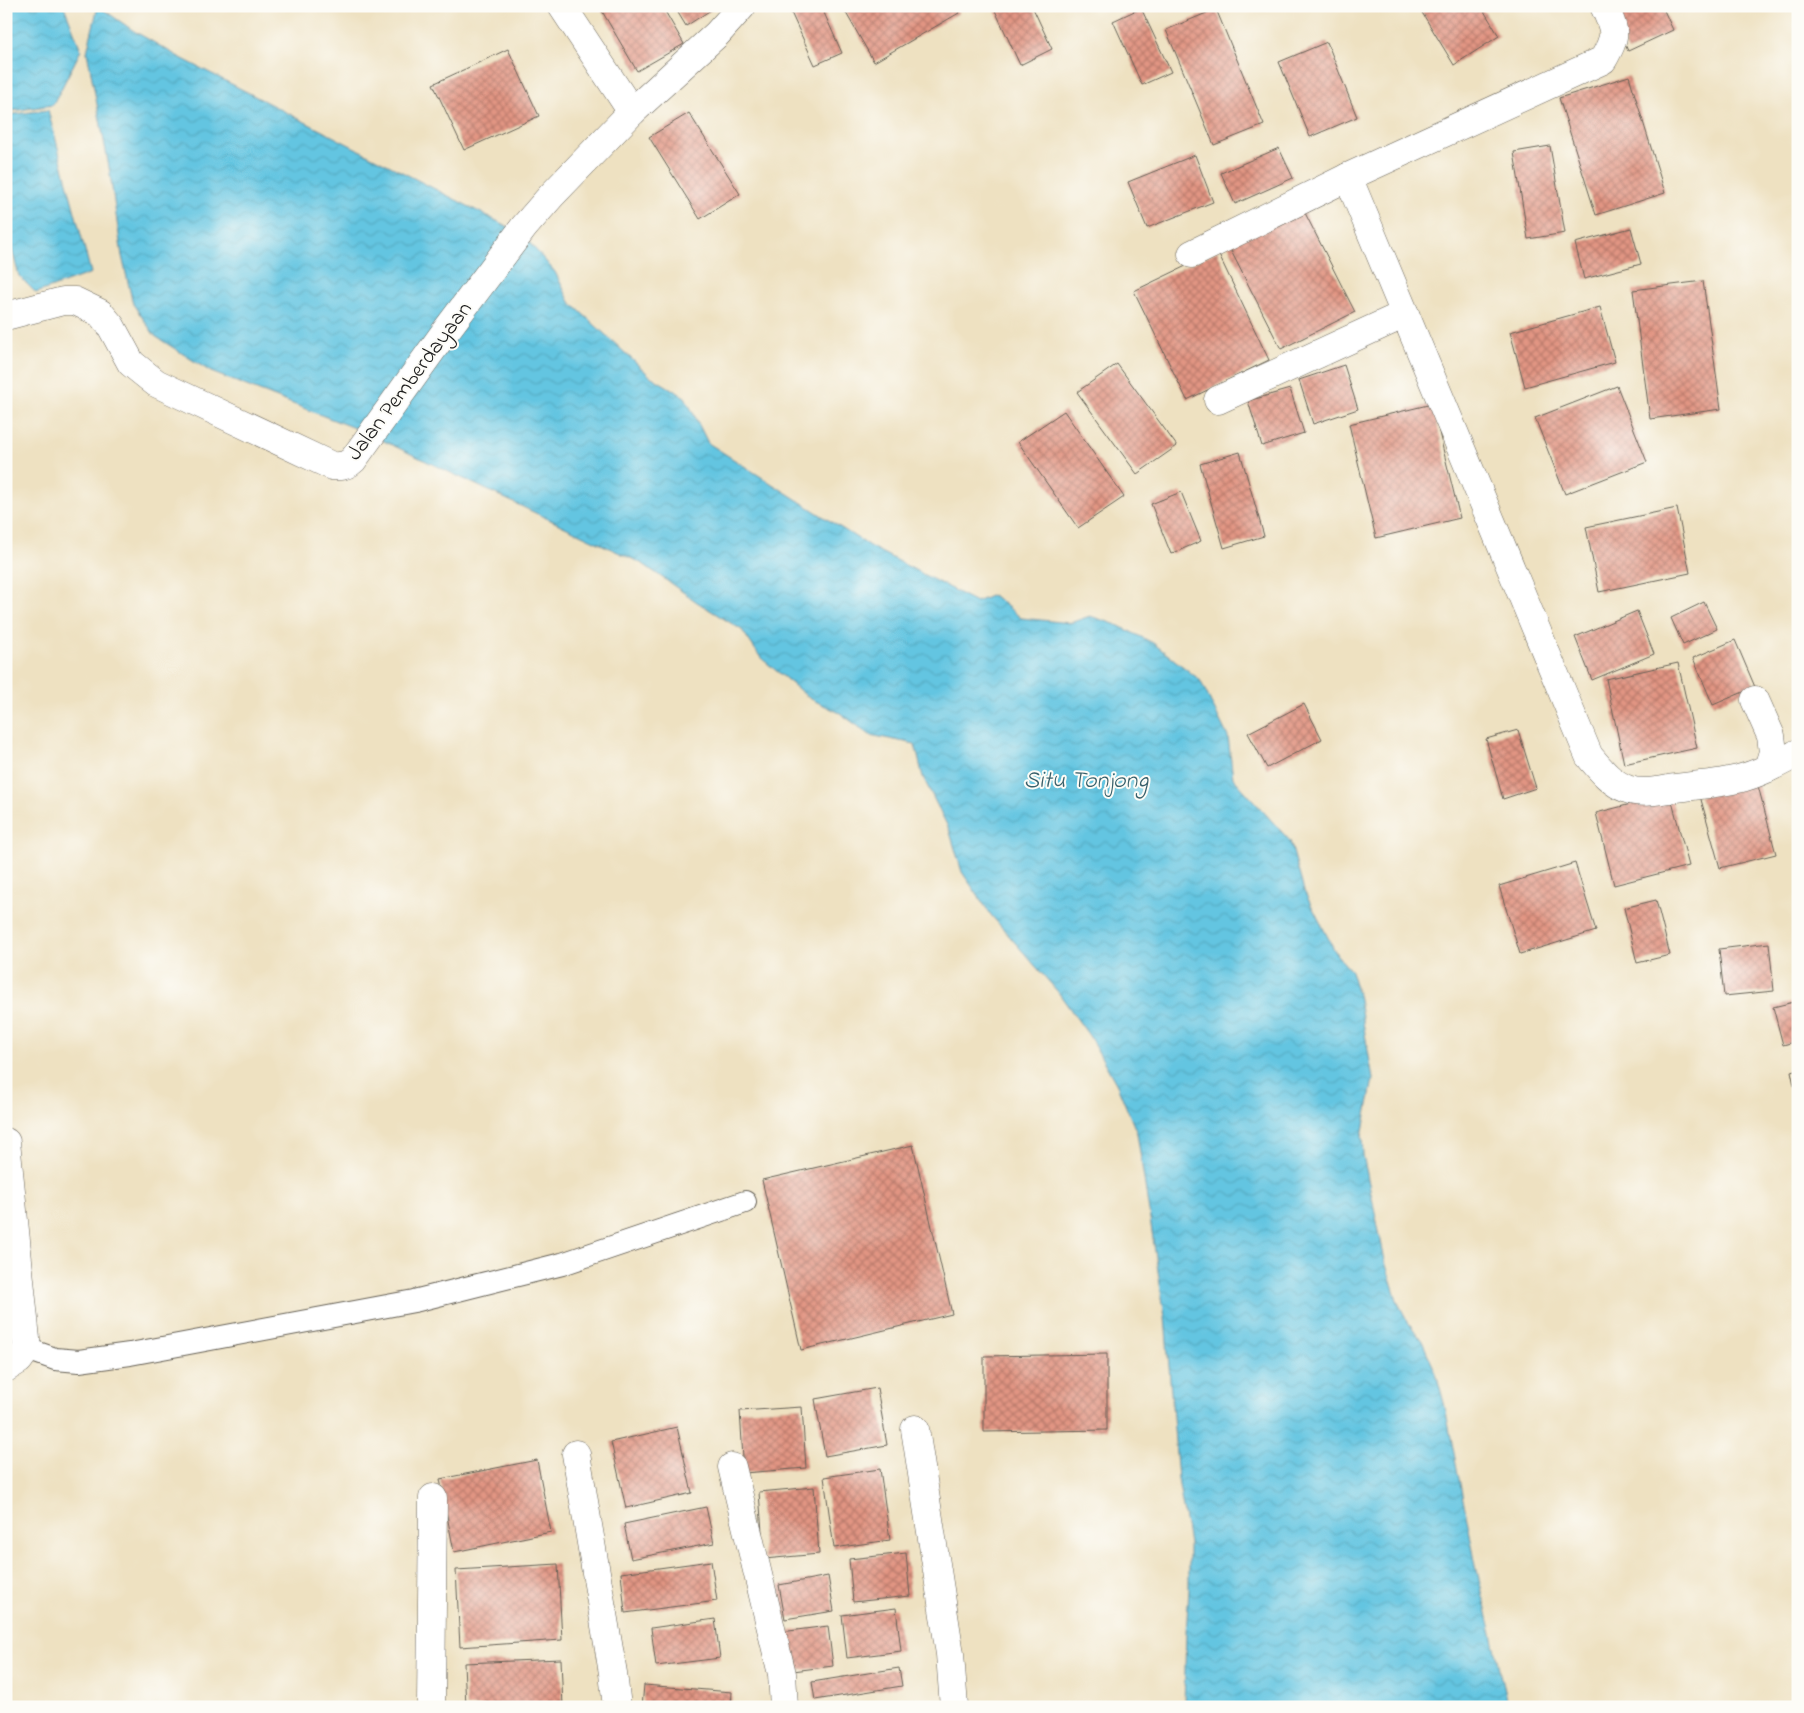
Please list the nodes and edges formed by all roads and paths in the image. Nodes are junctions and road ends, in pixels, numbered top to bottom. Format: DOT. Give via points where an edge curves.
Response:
graph roads {
  1 [pos="562,6"];
  2 [pos="742,6"];
  3 [pos="1604,6"];
  4 [pos="632,112"];
  5 [pos="1348,177"];
  6 [pos="1192,254"];
  7 [pos="1405,314"];
  8 [pos="6,316"];
  9 [pos="1218,400"];
  10 [pos="1755,700"];
  11 [pos="1798,753"];
  12 [pos="1768,768"];
  13 [pos="6,1142"];
  14 [pos="745,1202"];
  15 [pos="27,1349"];
  16 [pos="6,1368"];
  17 [pos="915,1429"];
  18 [pos="576,1454"];
  19 [pos="732,1467"];
  20 [pos="433,1498"];
  21 [pos="431,1707"];
  22 [pos="617,1707"];
  23 [pos="784,1707"];
  24 [pos="954,1707"];
  1 -- 4 [label="street"];
  2 -- 4 [label="street, Jalan Pemberdayaan" via="717,34"];
  3 -- 5 [label="street" via="1613,24 1613,41 1603,60"];
  4 -- 8 [label="street, Jalan Pemberdayaan" via="524,228 349,464 332,466 156,383 131,363 100,313 75,301"];
  5 -- 6 [label="street"];
  5 -- 7 [label="street"];
  7 -- 9 [label="street"];
  7 -- 12 [label="street" via="1589,756 1618,785 1644,792 1740,779"];
  10 -- 12 [label="street" via="1771,736 1774,752"];
  11 -- 12 [label="street"];
  13 -- 15 [label="street"];
  14 -- 15 [label="lane" via="562,1264 414,1301 79,1361 55,1359"];
  15 -- 16 [label="street" via="19,1360"];
  17 -- 24 [label="street" via="950,1654"];
  18 -- 22 [label="street"];
  19 -- 23 [label="street" via="782,1674"];
  20 -- 21 [label="street"];
}
